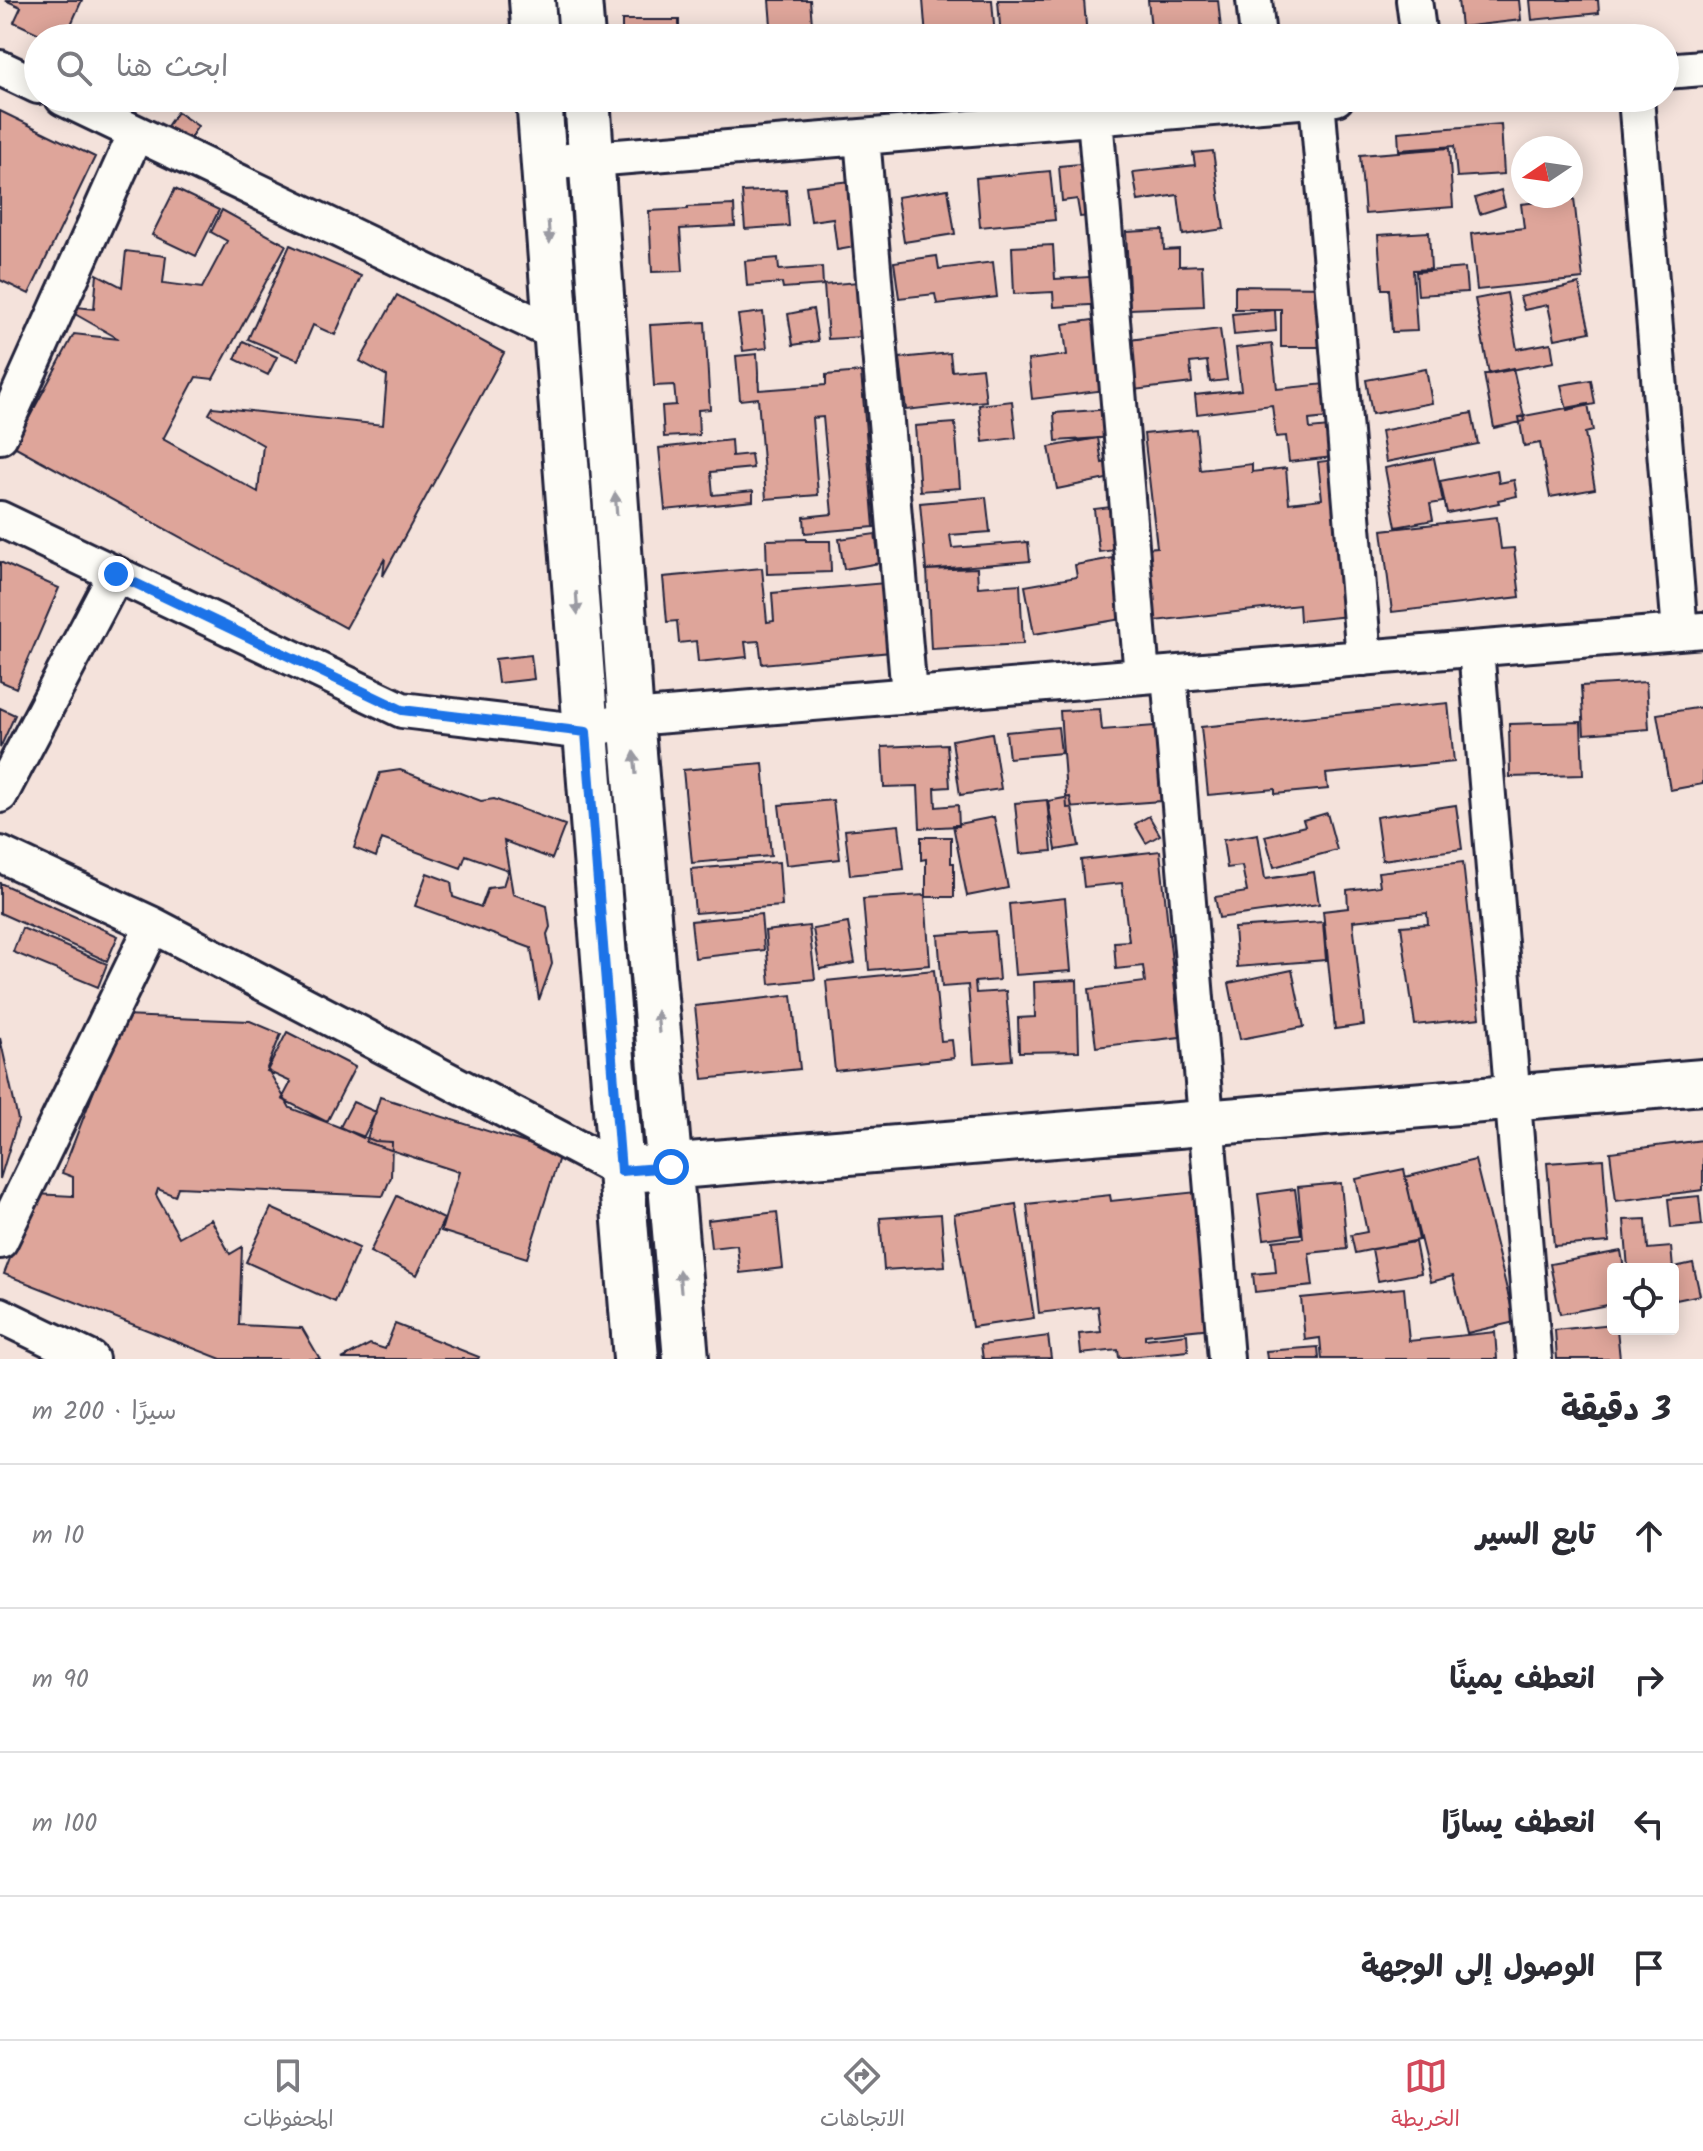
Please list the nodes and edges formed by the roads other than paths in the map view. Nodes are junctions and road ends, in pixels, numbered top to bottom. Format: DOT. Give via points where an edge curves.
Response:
graph roads {
  1 [pos="532,0"];
  2 [pos="579,0"];
  3 [pos="1254,0"];
  4 [pos="1414,0"];
  5 [pos="534,24"];
  6 [pos="581,24"];
  7 [pos="1257,24"];
  8 [pos="1417,24"];
  9 [pos="0,68"];
  10 [pos="1703,68"];
  11 [pos="1679,70"];
  12 [pos="24,79"];
  13 [pos="92,112"];
  14 [pos="540,112"];
  15 [pos="588,112"];
  16 [pos="1155,112"];
  17 [pos="1328,112"];
  18 [pos="1637,112"];
  19 [pos="1095,118"];
  20 [pos="136,133"];
  21 [pos="862,137"];
  22 [pos="591,159"];
  23 [pos="544,163"];
  24 [pos="557,334"];
  25 [pos="0,436"];
  26 [pos="0,519"];
  27 [pos="116,574"];
  28 [pos="1692,631"];
  29 [pos="1476,649"];
  30 [pos="1364,658"];
  31 [pos="1155,675"];
  32 [pos="909,695"];
  33 [pos="631,718"];
  34 [pos="586,732"];
  35 [pos="0,795"];
  36 [pos="0,854"];
  37 [pos="153,925"];
  38 [pos="1703,1082"];
  39 [pos="1513,1097"];
  40 [pos="1206,1123"];
  41 [pos="671,1167"];
  42 [pos="621,1171"];
  43 [pos="0,1241"];
  44 [pos="0,1315"];
  45 [pos="91,1359"];
  46 [pos="636,1359"];
  47 [pos="686,1359"];
  48 [pos="1226,1359"];
  49 [pos="1534,1359"];
  1 -- 5 [label="main road"];
  2 -- 6 [label="main road"];
  3 -- 7 [label="street"];
  4 -- 8 [label="street"];
  9 -- 12 [label="street"];
  10 -- 11 [label="street"];
  13 -- 20 [label="street"];
  14 -- 23 [label="main road"];
  15 -- 22 [label="main road"];
  16 -- 19 [label="street"];
  17 -- 30 [label="street"];
  18 -- 28 [label="street"];
  19 -- 21 [label="street"];
  19 -- 31 [label="street"];
  20 -- 24 [label="street"];
  20 -- 25 [label="street"];
  21 -- 22 [label="street"];
  21 -- 32 [label="street"];
  22 -- 23 [label="street"];
  33 -- 22 [label="main road, one-way"];
  23 -- 24 [label="main road, one-way"];
  24 -- 34 [label="main road, one-way"];
  26 -- 27 [label="street"];
  27 -- 34 [label="street" via="402,710"];
  27 -- 35 [label="street"];
  28 -- 29 [label="street"];
  29 -- 30 [label="street"];
  29 -- 39 [label="street"];
  30 -- 31 [label="street"];
  31 -- 32 [label="street"];
  31 -- 40 [label="street"];
  32 -- 33 [label="street"];
  33 -- 34 [label="street"];
  41 -- 33 [label="main road, one-way"];
  34 -- 42 [label="main road"];
  36 -- 37 [label="street"];
  37 -- 42 [label="street"];
  37 -- 43 [label="street"];
  38 -- 39 [label="main road"];
  39 -- 40 [label="main road"];
  39 -- 49 [label="street"];
  40 -- 41 [label="main road"];
  40 -- 48 [label="street"];
  41 -- 42 [label="main road"];
  47 -- 41 [label="main road, one-way"];
  42 -- 46 [label="main road"];
  44 -- 45 [label="street"];
}
